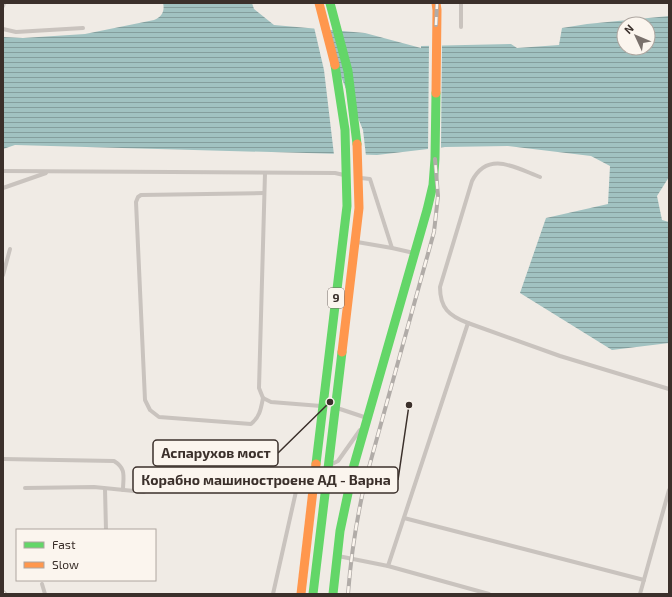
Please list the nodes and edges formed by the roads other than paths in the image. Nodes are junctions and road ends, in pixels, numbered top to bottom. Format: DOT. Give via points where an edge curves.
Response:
graph roads {
  1 [pos="319,3"];
  2 [pos="330,3"];
  3 [pos="436,3"];
  4 [pos="461,3"];
  5 [pos="461,27"];
  6 [pos="83,28"];
  7 [pos="3,29"];
  8 [pos="3,171"];
  9 [pos="50,172"];
  10 [pos="265,172"];
  11 [pos="349,176"];
  12 [pos="356,177"];
  13 [pos="540,177"];
  14 [pos="3,188"];
  15 [pos="264,193"];
  16 [pos="337,240"];
  17 [pos="392,248"];
  18 [pos="10,249"];
  19 [pos="415,253"];
  20 [pos="3,275"];
  21 [pos="468,323"];
  22 [pos="669,389"];
  23 [pos="263,398"];
  24 [pos="368,418"];
  25 [pos="3,459"];
  26 [pos="325,467"];
  27 [pos="318,470"];
  28 [pos="25,488"];
  29 [pos="105,489"];
  30 [pos="123,490"];
  31 [pos="669,490"];
  32 [pos="144,492"];
  33 [pos="404,518"];
  34 [pos="106,529"];
  35 [pos="336,555"];
  36 [pos="388,566"];
  37 [pos="644,580"];
  38 [pos="42,584"];
  39 [pos="45,594"];
  40 [pos="273,594"];
  41 [pos="301,594"];
  42 [pos="313,594"];
  43 [pos="333,594"];
  44 [pos="489,594"];
  45 [pos="640,594"];
  1 -- 41 [label="main road, 9, bridge" via="336,69 342,105 347,154 347,206"];
  2 -- 42 [label="main road, 9, bridge" via="348,70 357,132 359,208"];
  3 -- 19 [label="main road" via="435,159 430,196"];
  4 -- 5 [label="lane"];
  6 -- 7 [label="lane" via="16,32"];
  8 -- 9 [label="lane"];
  9 -- 10 [label="lane"];
  9 -- 14 [label="lane"];
  10 -- 11 [label="lane" via="335,173"];
  10 -- 15 [label="lane"];
  12 -- 17 [label="lane" via="370,180"];
  13 -- 21 [label="lane" via="494,163 475,174 440,287 440,296 448,312 456,319"];
  15 -- 23 [label="lane" via="259,388"];
  15 -- 23 [label="lane" via="141,195 136,202 145,400 150,410 159,417 251,424 260,413"];
  16 -- 17 [label="lane"];
  17 -- 19 [label="lane"];
  18 -- 20 [label="lane"];
  19 -- 24 [label="main road"];
  21 -- 22 [label="lane" via="560,356"];
  21 -- 33 [label="lane"];
  23 -- 24 [label="lane" via="271,402 342,409"];
  24 -- 26 [label="lane" via="338,461"];
  24 -- 35 [label="main road" via="354,465"];
  25 -- 30 [label="lane" via="114,461 123,470"];
  27 -- 40 [label="lane" via="299,478"];
  28 -- 29 [label="lane"];
  29 -- 30 [label="lane"];
  29 -- 34 [label="lane"];
  30 -- 32 [label="lane"];
  31 -- 37 [label="lane"];
  33 -- 36 [label="lane"];
  33 -- 37 [label="lane"];
  35 -- 36 [label="lane"];
  35 -- 43 [label="main road"];
  36 -- 44 [label="lane"];
  37 -- 45 [label="lane"];
  38 -- 39 [label="lane"];
}
